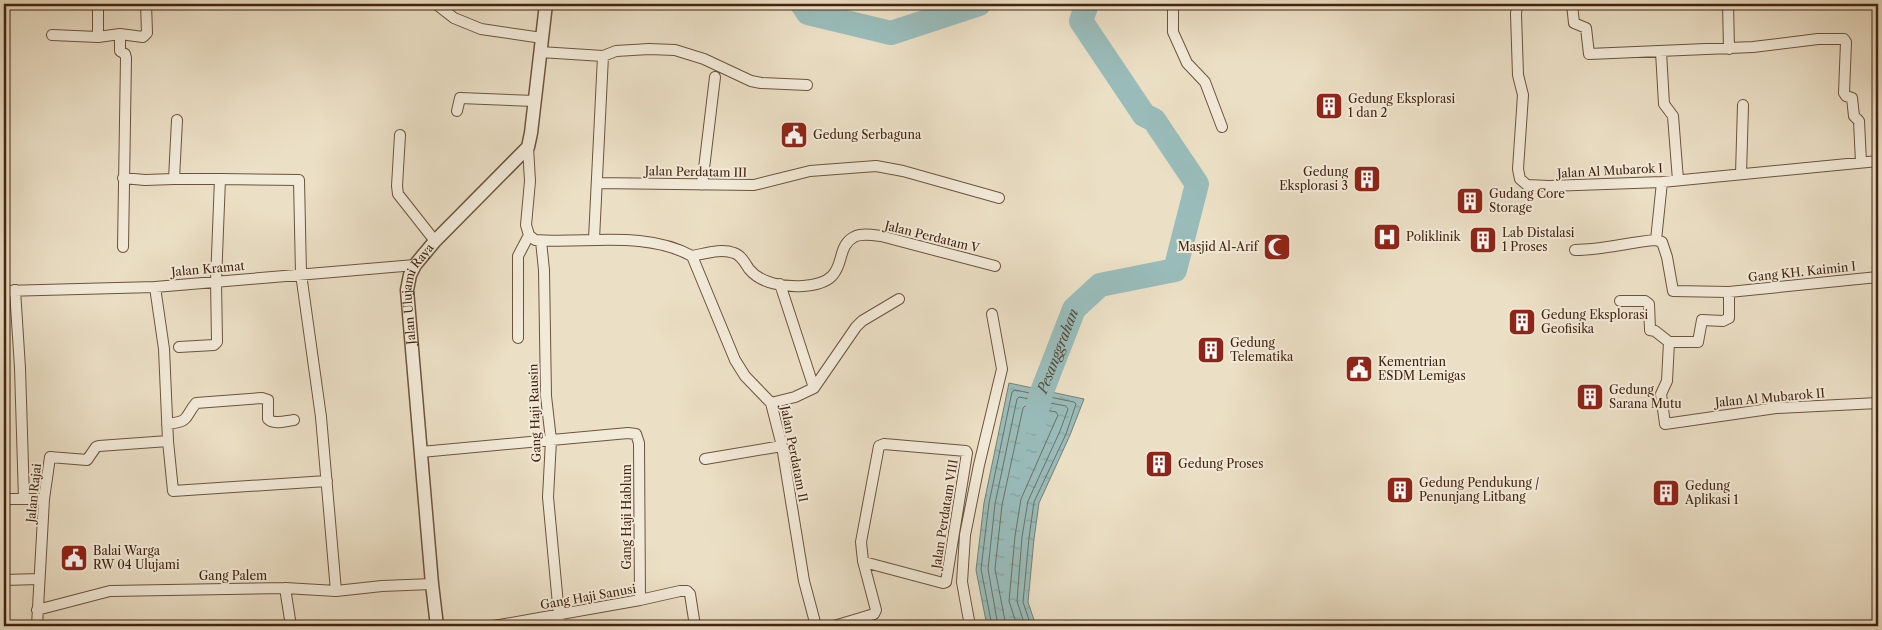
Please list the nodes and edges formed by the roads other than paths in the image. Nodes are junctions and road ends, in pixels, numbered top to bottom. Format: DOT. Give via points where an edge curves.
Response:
graph roads {
  1 [pos="98,4"];
  2 [pos="146,4"];
  3 [pos="436,4"];
  4 [pos="546,4"];
  5 [pos="1173,4"];
  6 [pos="1517,4"];
  7 [pos="1572,4"];
  8 [pos="1728,4"];
  9 [pos="120,34"];
  10 [pos="52,35"];
  11 [pos="98,37"];
  12 [pos="542,38"];
  13 [pos="1729,48"];
  14 [pos="540,52"];
  15 [pos="1661,52"];
  16 [pos="603,56"];
  17 [pos="715,77"];
  18 [pos="807,85"];
  19 [pos="535,101"];
  20 [pos="1742,105"];
  21 [pos="457,111"];
  22 [pos="177,120"];
  23 [pos="1222,127"];
  24 [pos="400,135"];
  25 [pos="528,147"];
  26 [pos="1878,161"];
  27 [pos="1861,162"];
  28 [pos="1741,174"];
  29 [pos="124,178"];
  30 [pos="174,179"];
  31 [pos="220,179"];
  32 [pos="1678,180"];
  33 [pos="1662,182"];
  34 [pos="597,183"];
  35 [pos="702,185"];
  36 [pos="999,198"];
  37 [pos="529,235"];
  38 [pos="594,239"];
  39 [pos="1656,240"];
  40 [pos="435,241"];
  41 [pos="541,241"];
  42 [pos="123,247"];
  43 [pos="1575,250"];
  44 [pos="692,256"];
  45 [pos="415,265"];
  46 [pos="995,266"];
  47 [pos="301,274"];
  48 [pos="1878,277"];
  49 [pos="216,281"];
  50 [pos="780,284"];
  51 [pos="155,287"];
  52 [pos="15,290"];
  53 [pos="4,291"];
  54 [pos="1729,292"];
  55 [pos="899,299"];
  56 [pos="1620,301"];
  57 [pos="992,314"];
  58 [pos="518,338"];
  59 [pos="1669,342"];
  60 [pos="179,348"];
  61 [pos="814,388"];
  62 [pos="771,403"];
  63 [pos="1878,404"];
  64 [pos="294,420"];
  65 [pos="167,424"];
  66 [pos="551,440"];
  67 [pos="168,441"];
  68 [pos="782,446"];
  69 [pos="421,452"];
  70 [pos="705,459"];
  71 [pos="327,482"];
  72 [pos="4,498"];
  73 [pos="24,499"];
  74 [pos="44,499"];
  75 [pos="864,562"];
  76 [pos="40,579"];
  77 [pos="4,580"];
  78 [pos="432,584"];
  79 [pos="285,588"];
  80 [pos="336,591"];
  81 [pos="640,600"];
  82 [pos="37,610"];
  83 [pos="559,614"];
  84 [pos="542,622"];
  85 [pos="37,626"];
  86 [pos="291,626"];
  87 [pos="437,626"];
  88 [pos="494,626"];
  89 [pos="560,626"];
  90 [pos="695,626"];
  91 [pos="816,626"];
  92 [pos="834,626"];
  93 [pos="970,626"];
  1 -- 11 [label="street"];
  2 -- 9 [label="street" via="147,33 143,37"];
  3 -- 12 [label="street" via="454,18 481,29"];
  4 -- 12 [label="street"];
  5 -- 23 [label="street" via="1173,32 1186,63 1205,82"];
  6 -- 33 [label="street, Jalan Al Mubarok I" via="1518,75 1523,95 1520,179 1527,185 1548,186"];
  7 -- 15 [label="street" via="1574,22 1586,28 1588,54"];
  8 -- 13 [label="street"];
  9 -- 11 [label="street"];
  9 -- 29 [label="street" via="120,51 126,58"];
  10 -- 11 [label="street"];
  12 -- 14 [label="street"];
  13 -- 15 [label="street"];
  13 -- 27 [label="street" via="1844,39 1844,93 1852,98 1854,116 1859,121"];
  14 -- 16 [label="street"];
  14 -- 19 [label="street"];
  15 -- 32 [label="street" via="1664,104 1673,116"];
  16 -- 18 [label="street" via="616,51 649,48 675,50 761,83"];
  16 -- 34 [label="street"];
  17 -- 35 [label="street"];
  19 -- 21 [label="street" via="460,98"];
  19 -- 25 [label="street"];
  20 -- 28 [label="street"];
  22 -- 30 [label="street"];
  24 -- 40 [label="street" via="398,194"];
  25 -- 37 [label="street" via="530,181 526,225"];
  25 -- 40 [label="street, Jalan Ulujami Raya"];
  26 -- 27 [label="street, Jalan Al Mubarok I"];
  27 -- 28 [label="street, Jalan Al Mubarok I"];
  28 -- 32 [label="street, Jalan Al Mubarok I"];
  29 -- 30 [label="street"];
  29 -- 42 [label="street"];
  30 -- 31 [label="street"];
  31 -- 47 [label="street" via="299,180"];
  31 -- 49 [label="street"];
  32 -- 33 [label="street, Jalan Al Mubarok I"];
  33 -- 39 [label="street"];
  34 -- 35 [label="street, Jalan Perdatam III"];
  34 -- 38 [label="street"];
  35 -- 36 [label="street, Jalan Perdatam III" via="754,185 810,171 876,166"];
  37 -- 41 [label="street"];
  37 -- 58 [label="street" via="518,256"];
  38 -- 41 [label="street"];
  38 -- 44 [label="street" via="661,244"];
  39 -- 43 [label="street"];
  39 -- 54 [label="street, Gang KH. Kaimin I" via="1662,242 1667,257 1673,291"];
  40 -- 45 [label="street, Jalan Ulujami Raya"];
  41 -- 66 [label="street, Gang Haji Rausin" via="546,396"];
  44 -- 50 [label="street, Jalan Perdatam V" via="722,251 734,253 761,279"];
  44 -- 62 [label="street, Jalan Perdatam II" via="735,360 745,376"];
  45 -- 47 [label="street, Jalan Kramat"];
  45 -- 69 [label="street, Jalan Ulujami Raya" via="408,290"];
  46 -- 50 [label="street, Jalan Perdatam V" via="865,234 854,237 845,245 837,271 826,281 804,286"];
  47 -- 49 [label="street, Jalan Kramat"];
  47 -- 71 [label="street"];
  48 -- 54 [label="street, Gang KH. Kaimin I"];
  49 -- 51 [label="street, Jalan Kramat"];
  49 -- 60 [label="street" via="216,343"];
  50 -- 61 [label="street"];
  51 -- 52 [label="street, Jalan Kramat"];
  51 -- 65 [label="street" via="164,349"];
  52 -- 53 [label="street, Jalan Kramat"];
  52 -- 73 [label="street"];
  54 -- 59 [label="street" via="1728,318 1702,320 1698,342"];
  55 -- 61 [label="street" via="856,327"];
  56 -- 59 [label="street" via="1649,304 1650,330"];
  57 -- 93 [label="street" via="1002,369 965,535 962,582"];
  59 -- 63 [label="street, Jalan Al Mubarok II" via="1667,382 1661,394 1665,424 1776,408"];
  61 -- 62 [label="street"];
  62 -- 68 [label="street, Jalan Perdatam II"];
  64 -- 65 [label="street" via="270,421 268,400 262,398 196,403 184,422"];
  65 -- 67 [label="street"];
  66 -- 69 [label="street"];
  66 -- 81 [label="street, Gang Haji Hablum" via="636,434 639,443"];
  66 -- 83 [label="street, Gang Haji Rausin" via="548,497"];
  67 -- 71 [label="street" via="173,491"];
  67 -- 74 [label="street, Jalan Rajai" via="99,446 87,460 50,457"];
  68 -- 70 [label="street"];
  68 -- 91 [label="street, Jalan Perdatam II" via="804,581"];
  69 -- 78 [label="street, Jalan Ulujami Raya"];
  71 -- 80 [label="street"];
  72 -- 73 [label="street"];
  73 -- 74 [label="street"];
  74 -- 76 [label="street, Jalan Rajai"];
  75 -- 75 [label="street, Jalan Perdatam VIII" via="861,542 879,446 966,450 946,582 943,584"];
  75 -- 92 [label="street, Jalan Perdatam VIII" via="876,612"];
  76 -- 77 [label="street"];
  76 -- 82 [label="street, Jalan Rajai"];
  78 -- 80 [label="street, Gang Palem"];
  78 -- 87 [label="street, Jalan Ulujami Raya"];
  79 -- 80 [label="street, Gang Palem"];
  79 -- 82 [label="street, Gang Palem" via="110,591"];
  79 -- 86 [label="street"];
  81 -- 83 [label="street, Gang Haji Sanusi"];
  81 -- 90 [label="street, Gang Haji Sanusi" via="686,592 690,594"];
  82 -- 85 [label="street, Jalan Rajai"];
  83 -- 84 [label="street, Gang Haji Sanusi"];
  83 -- 89 [label="street, Gang Haji Rausin"];
  84 -- 88 [label="street, Gang Haji Sanusi"];
}
